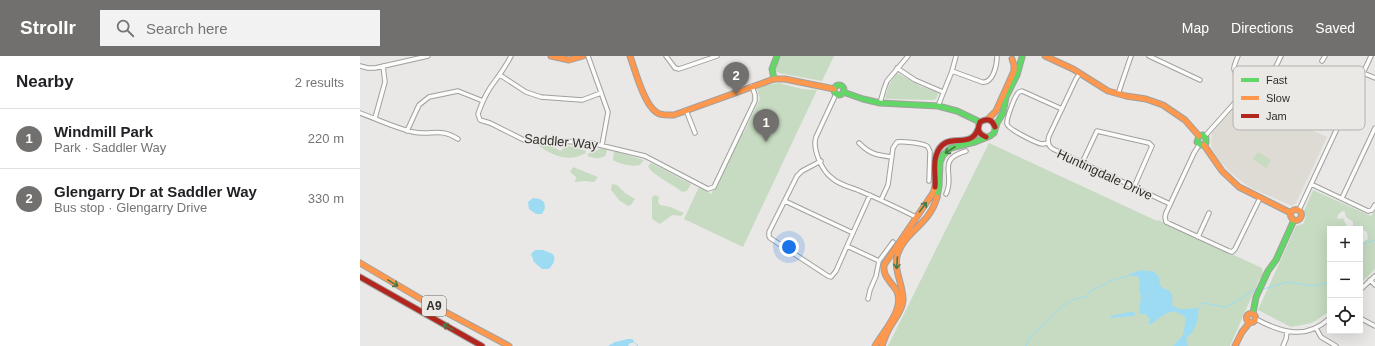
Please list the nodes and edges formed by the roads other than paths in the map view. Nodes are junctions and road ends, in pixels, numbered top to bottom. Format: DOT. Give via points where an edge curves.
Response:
graph roads {
  1 [pos="428,56"];
  2 [pos="511,56"];
  3 [pos="551,56"];
  4 [pos="583,56"];
  5 [pos="588,56"];
  6 [pos="630,56"];
  7 [pos="666,56"];
  8 [pos="718,56"];
  9 [pos="777,56"];
  10 [pos="908,56"];
  11 [pos="956,56"];
  12 [pos="997,56"];
  13 [pos="1022,56"];
  14 [pos="1045,56"];
  15 [pos="1132,56"];
  16 [pos="1149,56"];
  17 [pos="1238,56"];
  18 [pos="1281,56"];
  19 [pos="1325,56"];
  20 [pos="1370,56"];
  21 [pos="1011,57"];
  22 [pos="1322,61"];
  23 [pos="360,66"];
  24 [pos="383,66"];
  25 [pos="1234,66"];
  26 [pos="1277,66"];
  27 [pos="897,68"];
  28 [pos="1365,68"];
  29 [pos="952,71"];
  30 [pos="1080,73"];
  31 [pos="1365,74"];
  32 [pos="500,75"];
  33 [pos="1375,78"];
  34 [pos="774,79"];
  35 [pos="1200,80"];
  36 [pos="752,86"];
  37 [pos="834,89"];
  38 [pos="843,92"];
  39 [pos="944,92"];
  40 [pos="601,93"];
  41 [pos="836,94"];
  42 [pos="1118,94"];
  43 [pos="483,101"];
  44 [pos="880,103"];
  45 [pos="1233,104"];
  46 [pos="938,106"];
  47 [pos="1062,109"];
  48 [pos="686,110"];
  49 [pos="360,113"];
  50 [pos="375,118"];
  51 [pos="988,119"];
  52 [pos="980,122"];
  53 [pos="996,127"];
  54 [pos="1375,128"];
  55 [pos="978,129"];
  56 [pos="407,130"];
  57 [pos="1336,130"];
  58 [pos="695,133"];
  59 [pos="1202,136"];
  60 [pos="986,137"];
  61 [pos="458,139"];
  62 [pos="859,143"];
  63 [pos="1048,143"];
  64 [pos="602,145"];
  65 [pos="1202,145"];
  66 [pos="966,151"];
  67 [pos="892,157"];
  68 [pos="821,162"];
  69 [pos="1082,163"];
  70 [pos="929,181"];
  71 [pos="940,181"];
  72 [pos="949,182"];
  73 [pos="1311,184"];
  74 [pos="1134,187"];
  75 [pos="946,194"];
  76 [pos="870,195"];
  77 [pos="1260,198"];
  78 [pos="1342,198"];
  79 [pos="881,200"];
  80 [pos="785,201"];
  81 [pos="1170,204"];
  82 [pos="1375,205"];
  83 [pos="1299,210"];
  84 [pos="1209,213"];
  85 [pos="1291,213"];
  86 [pos="916,218"];
  87 [pos="1294,220"];
  88 [pos="853,233"];
  89 [pos="906,237"];
  90 [pos="1198,237"];
  91 [pos="893,242"];
  92 [pos="847,246"];
  93 [pos="879,261"];
  94 [pos="360,263"];
  95 [pos="1375,276"];
  96 [pos="360,277"];
  97 [pos="1370,280"];
  98 [pos="1375,285"];
  99 [pos="1363,287"];
  100 [pos="868,299"];
  101 [pos="1253,313"];
  102 [pos="1256,319"];
  103 [pos="1327,320"];
  104 [pos="1363,320"];
  105 [pos="1250,322"];
  106 [pos="1375,326"];
  107 [pos="1316,328"];
  108 [pos="1287,332"];
  109 [pos="482,346"];
  110 [pos="509,346"];
  111 [pos="875,346"];
  112 [pos="882,346"];
  113 [pos="1235,346"];
  114 [pos="1283,346"];
  115 [pos="1336,346"];
  1 -- 24 [label="street"];
  2 -- 32 [label="street"];
  3 -- 4 [label="main road" via="568,60"];
  5 -- 40 [label="street"];
  6 -- 48 [label="main road" via="652,109 668,116"];
  7 -- 8 [label="street" via="675,68 679,69"];
  9 -- 34 [label="main road" via="772,69"];
  10 -- 27 [label="street"];
  11 -- 29 [label="street"];
  12 -- 29 [label="street" via="996,68 990,80 986,82"];
  13 -- 21 [label="main road" via="1018,59"];
  13 -- 53 [label="main road"];
  14 -- 30 [label="main road"];
  15 -- 42 [label="street"];
  16 -- 35 [label="street"];
  17 -- 25 [label="street"];
  18 -- 26 [label="street"];
  19 -- 22 [label="street"];
  20 -- 28 [label="street"];
  21 -- 51 [label="main road" via="1013,74 996,112"];
  23 -- 24 [label="street"];
  24 -- 50 [label="street" via="385,82"];
  27 -- 39 [label="street" via="915,80"];
  27 -- 44 [label="street" via="886,83"];
  29 -- 39 [label="street"];
  30 -- 42 [label="main road" via="1102,88"];
  30 -- 47 [label="street, Huntingdale Drive"];
  31 -- 33 [label="street"];
  32 -- 40 [label="street" via="526,92 541,97 582,100"];
  32 -- 43 [label="street"];
  34 -- 36 [label="main road"];
  34 -- 37 [label="main road"];
  36 -- 48 [label="main road"];
  36 -- 64 [label="street, Saddler Way" via="756,95 754,101 711,188 647,157"];
  37 -- 38 [label="main road" via="840,85"];
  37 -- 41 [label="main road"];
  38 -- 41 [label="main road" via="840,95"];
  38 -- 44 [label="main road"];
  39 -- 46 [label="street"];
  40 -- 64 [label="street" via="608,112"];
  41 -- 68 [label="street" via="815,140 815,150"];
  42 -- 59 [label="main road" via="1146,99 1167,107"];
  43 -- 56 [label="street" via="458,91 429,97 419,105"];
  43 -- 64 [label="street, Saddler Way" via="478,115 480,120 523,140"];
  44 -- 46 [label="main road"];
  45 -- 59 [label="street"];
  46 -- 52 [label="main road" via="957,111"];
  47 -- 63 [label="street, Huntingdale Drive"];
  47 -- 63 [label="street" via="1022,91 1015,96 1007,121 1008,126 1040,143"];
  48 -- 58 [label="street"];
  49 -- 50 [label="street"];
  50 -- 56 [label="street"];
  51 -- 52 [label="main road"];
  51 -- 53 [label="main road" via="993,121"];
  52 -- 55 [label="main road"];
  53 -- 60 [label="main road" via="992,135"];
  54 -- 78 [label="street"];
  55 -- 60 [label="main road" via="979,134"];
  86 -- 55 [label="main road, one-way" via="934,193 935,158 938,150 948,142 972,139"];
  56 -- 61 [label="street" via="418,133 444,133"];
  57 -- 73 [label="street"];
  59 -- 65 [label="main road" via="1197,141"];
  59 -- 65 [label="main road" via="1207,140"];
  60 -- 71 [label="main road, one-way" via="947,151 940,162"];
  62 -- 67 [label="street" via="872,153"];
  63 -- 69 [label="street, Huntingdale Drive" via="1053,149"];
  65 -- 77 [label="main road" via="1228,177"];
  65 -- 81 [label="street" via="1194,153"];
  66 -- 72 [label="street" via="954,155 948,163"];
  67 -- 70 [label="street" via="894,146 898,142 926,146 930,151"];
  67 -- 79 [label="street" via="888,186"];
  68 -- 76 [label="street" via="834,180"];
  68 -- 80 [label="street" via="799,173"];
  69 -- 74 [label="street, Huntingdale Drive"];
  69 -- 74 [label="street" via="1097,131 1149,143 1152,146"];
  71 -- 72 [label="street"];
  71 -- 89 [label="main road" via="938,196 925,221"];
  72 -- 75 [label="street"];
  73 -- 78 [label="street"];
  73 -- 83 [label="street"];
  74 -- 81 [label="street, Huntingdale Drive"];
  76 -- 79 [label="street"];
  76 -- 88 [label="street"];
  77 -- 85 [label="main road"];
  77 -- 90 [label="street" via="1233,251"];
  78 -- 82 [label="street" via="1369,211"];
  79 -- 86 [label="street"];
  80 -- 88 [label="street"];
  80 -- 92 [label="street" via="769,232 770,238 830,277 834,274"];
  81 -- 90 [label="street" via="1165,214 1166,222"];
  83 -- 85 [label="main road"];
  83 -- 87 [label="main road" via="1301,217"];
  84 -- 90 [label="street"];
  85 -- 87 [label="main road"];
  86 -- 89 [label="main road"];
  87 -- 101 [label="main road" via="1278,257 1268,271 1256,297"];
  88 -- 92 [label="street"];
  89 -- 111 [label="main road" via="884,265 885,277 897,291 899,299 892,318"];
  89 -- 112 [label="main road, one-way" via="896,265 902,291 902,306"];
  91 -- 93 [label="street"];
  92 -- 93 [label="street"];
  93 -- 100 [label="street"];
  94 -- 110 [label="main road, A9, one-way"];
  95 -- 97 [label="street"];
  109 -- 96 [label="main road, A9, one-way"];
  97 -- 98 [label="street"];
  97 -- 99 [label="street"];
  101 -- 102 [label="main road"];
  101 -- 105 [label="main road" via="1247,315"];
  102 -- 105 [label="main road"];
  102 -- 108 [label="street"];
  103 -- 107 [label="street"];
  104 -- 106 [label="street"];
  105 -- 113 [label="main road"];
  107 -- 108 [label="street" via="1302,332"];
  107 -- 115 [label="street" via="1321,337"];
  108 -- 114 [label="street"];
}
